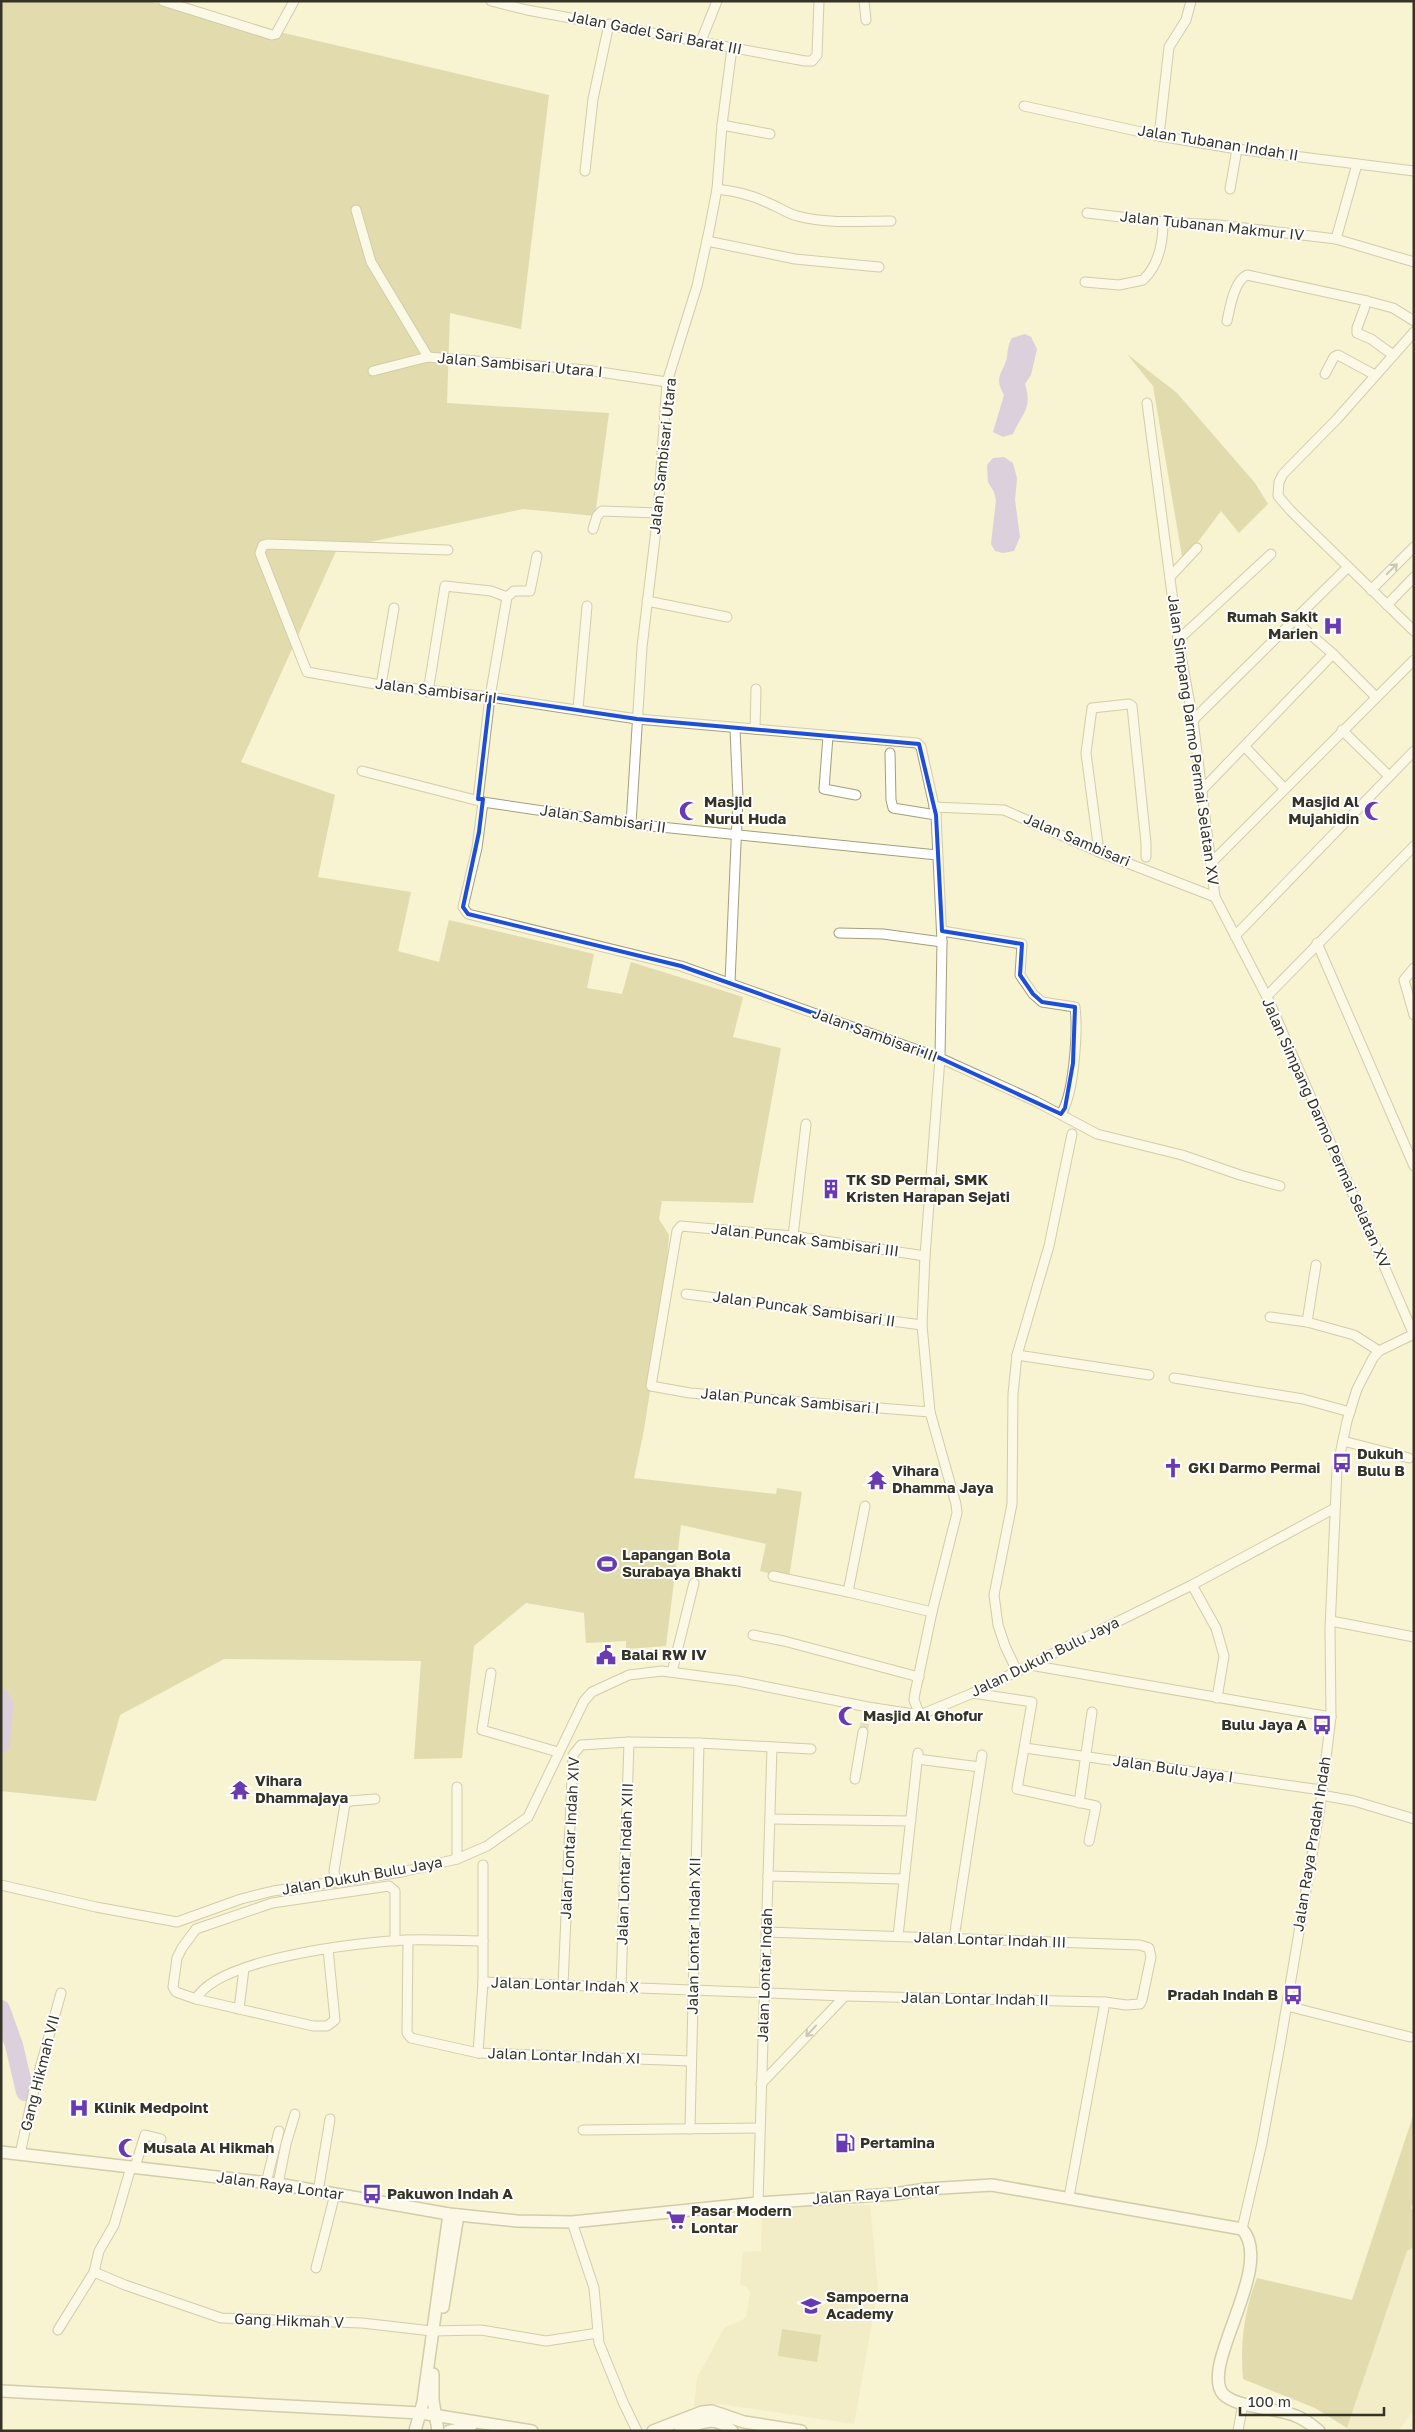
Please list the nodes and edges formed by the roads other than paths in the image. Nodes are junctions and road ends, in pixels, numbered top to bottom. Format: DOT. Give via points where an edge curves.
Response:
graph roads {
  1 [pos="162,1"];
  2 [pos="294,1"];
  3 [pos="491,1"];
  4 [pos="717,1"];
  5 [pos="819,1"];
  6 [pos="864,1"];
  7 [pos="1191,1"];
  8 [pos="866,20"];
  9 [pos="609,24"];
  10 [pos="701,41"];
  11 [pos="732,48"];
  12 [pos="1024,106"];
  13 [pos="722,124"];
  14 [pos="770,134"];
  15 [pos="1159,136"];
  16 [pos="1237,149"];
  17 [pos="1357,164"];
  18 [pos="585,171"];
  19 [pos="1414,171"];
  20 [pos="717,189"];
  21 [pos="1230,189"];
  22 [pos="356,210"];
  23 [pos="1087,213"];
  24 [pos="891,221"];
  25 [pos="1163,222"];
  26 [pos="1336,240"];
  27 [pos="707,242"];
  28 [pos="1414,262"];
  29 [pos="879,267"];
  30 [pos="1085,282"];
  31 [pos="1367,301"];
  32 [pos="1227,321"];
  33 [pos="1414,321"];
  34 [pos="1414,332"];
  35 [pos="1393,355"];
  36 [pos="428,357"];
  37 [pos="373,371"];
  38 [pos="1325,374"];
  39 [pos="1375,376"];
  40 [pos="667,382"];
  41 [pos="1147,403"];
  42 [pos="658,513"];
  43 [pos="593,528"];
  44 [pos="1414,547"];
  45 [pos="1196,548"];
  46 [pos="448,550"];
  47 [pos="1271,554"];
  48 [pos="537,556"];
  49 [pos="1347,568"];
  50 [pos="1170,576"];
  51 [pos="1414,577"];
  52 [pos="1371,590"];
  53 [pos="507,597"];
  54 [pos="647,601"];
  55 [pos="1387,605"];
  56 [pos="587,606"];
  57 [pos="394,608"];
  58 [pos="727,618"];
  59 [pos="1294,620"];
  60 [pos="1414,631"];
  61 [pos="1178,640"];
  62 [pos="1333,654"];
  63 [pos="1414,660"];
  64 [pos="381,685"];
  65 [pos="756,689"];
  66 [pos="428,692"];
  67 [pos="1375,696"];
  68 [pos="490,697"];
  69 [pos="578,709"];
  70 [pos="637,719"];
  71 [pos="1192,720"];
  72 [pos="735,729"];
  73 [pos="755,730"];
  74 [pos="1342,730"];
  75 [pos="828,736"];
  76 [pos="1245,747"];
  77 [pos="1414,751"];
  78 [pos="890,753"];
  79 [pos="362,771"];
  80 [pos="1389,776"];
  81 [pos="1284,788"];
  82 [pos="1201,791"];
  83 [pos="856,795"];
  84 [pos="480,800"];
  85 [pos="935,811"];
  86 [pos="631,824"];
  87 [pos="735,836"];
  88 [pos="1414,846"];
  89 [pos="1099,852"];
  90 [pos="936,855"];
  91 [pos="1146,857"];
  92 [pos="1211,862"];
  93 [pos="1214,897"];
  94 [pos="942,931"];
  95 [pos="839,933"];
  96 [pos="1235,936"];
  97 [pos="942,942"];
  98 [pos="1318,943"];
  99 [pos="1414,968"];
  100 [pos="730,982"];
  101 [pos="1267,996"];
  102 [pos="1414,1015"];
  103 [pos="940,1058"];
  104 [pos="1061,1114"];
  105 [pos="806,1124"];
  106 [pos="1072,1134"];
  107 [pos="1414,1166"];
  108 [pos="1280,1186"];
  109 [pos="793,1236"];
  110 [pos="925,1256"];
  111 [pos="1316,1265"];
  112 [pos="686,1294"];
  113 [pos="1270,1317"];
  114 [pos="1307,1322"];
  115 [pos="922,1325"];
  116 [pos="1414,1334"];
  117 [pos="1379,1351"];
  118 [pos="1017,1355"];
  119 [pos="1149,1375"];
  120 [pos="1174,1378"];
  121 [pos="651,1386"];
  122 [pos="930,1412"];
  123 [pos="1350,1412"];
  124 [pos="1343,1441"];
  125 [pos="1409,1458"];
  126 [pos="864,1506"];
  127 [pos="1335,1508"];
  128 [pos="773,1576"];
  129 [pos="694,1583"];
  130 [pos="1192,1585"];
  131 [pos="848,1592"];
  132 [pos="932,1612"];
  133 [pos="1331,1621"];
  134 [pos="753,1635"];
  135 [pos="1414,1637"];
  136 [pos="1030,1665"];
  137 [pos="1017,1671"];
  138 [pos="672,1672"];
  139 [pos="491,1673"];
  140 [pos="919,1677"];
  141 [pos="973,1693"];
  142 [pos="1218,1698"];
  143 [pos="1092,1712"];
  144 [pos="920,1715"];
  145 [pos="1331,1717"];
  146 [pos="863,1732"];
  147 [pos="629,1742"];
  148 [pos="699,1743"];
  149 [pos="772,1747"];
  150 [pos="1025,1748"];
  151 [pos="811,1749"];
  152 [pos="558,1752"];
  153 [pos="982,1755"];
  154 [pos="1085,1757"];
  155 [pos="980,1767"];
  156 [pos="855,1779"];
  157 [pos="457,1787"];
  158 [pos="1321,1793"];
  159 [pos="375,1799"];
  160 [pos="1079,1803"];
  161 [pos="770,1819"];
  162 [pos="1414,1819"];
  163 [pos="910,1821"];
  164 [pos="1090,1841"];
  165 [pos="457,1859"];
  166 [pos="483,1865"];
  167 [pos="768,1876"];
  168 [pos="904,1880"];
  169 [pos="336,1882"];
  170 [pos="1,1885"];
  171 [pos="766,1932"];
  172 [pos="898,1936"];
  173 [pos="954,1938"];
  174 [pos="408,1940"];
  175 [pos="395,1941"];
  176 [pos="483,1941"];
  177 [pos="328,1949"];
  178 [pos="244,1969"];
  179 [pos="483,1982"];
  180 [pos="563,1984"];
  181 [pos="621,1987"];
  182 [pos="693,1989"];
  183 [pos="764,1992"];
  184 [pos="61,1993"];
  185 [pos="845,1996"];
  186 [pos="196,1999"];
  187 [pos="1105,2002"];
  188 [pos="1135,2006"];
  189 [pos="1287,2006"];
  190 [pos="239,2009"];
  191 [pos="1410,2037"];
  192 [pos="478,2053"];
  193 [pos="692,2061"];
  194 [pos="761,2084"];
  195 [pos="295,2114"];
  196 [pos="330,2119"];
  197 [pos="760,2128"];
  198 [pos="690,2129"];
  199 [pos="583,2130"];
  200 [pos="279,2131"];
  201 [pos="161,2139"];
  202 [pos="1,2152"];
  203 [pos="20,2154"];
  204 [pos="133,2167"];
  205 [pos="272,2184"];
  206 [pos="318,2188"];
  207 [pos="335,2194"];
  208 [pos="1070,2197"];
  209 [pos="758,2204"];
  210 [pos="454,2214"];
  211 [pos="572,2222"];
  212 [pos="1242,2229"];
  213 [pos="316,2268"];
  214 [pos="94,2272"];
  215 [pos="58,2330"];
  216 [pos="435,2331"];
  217 [pos="598,2333"];
  218 [pos="1,2391"];
  219 [pos="1244,2403"];
  220 [pos="421,2414"];
  221 [pos="436,2416"];
  222 [pos="483,2424"];
  223 [pos="415,2431"];
  224 [pos="438,2431"];
  225 [pos="449,2431"];
  226 [pos="532,2431"];
  227 [pos="637,2431"];
  228 [pos="653,2431"];
  229 [pos="680,2431"];
  230 [pos="732,2431"];
  231 [pos="801,2431"];
  232 [pos="1238,2431"];
  233 [pos="1319,2431"];
  1 -- 2 [label="street" via="276,34"];
  3 -- 9 [label="street, Jalan Gadel Sari Barat III"];
  4 -- 10 [label="street"];
  5 -- 11 [label="street, Jalan Gadel Sari Barat III" via="815,59 805,61"];
  6 -- 8 [label="street"];
  7 -- 15 [label="street" via="1186,20 1169,47"];
  9 -- 10 [label="street, Jalan Gadel Sari Barat III"];
  9 -- 18 [label="street" via="593,99"];
  10 -- 11 [label="street, Jalan Gadel Sari Barat III"];
  11 -- 13 [label="street, Jalan Sambisari Utara"];
  12 -- 15 [label="street, Jalan Tubanan Indah II"];
  13 -- 14 [label="street"];
  13 -- 20 [label="street, Jalan Sambisari Utara"];
  15 -- 16 [label="street, Jalan Tubanan Indah II"];
  16 -- 17 [label="street, Jalan Tubanan Indah II"];
  16 -- 21 [label="street"];
  17 -- 19 [label="street, Jalan Tubanan Indah II"];
  17 -- 26 [label="street"];
  20 -- 24 [label="street" via="744,194 804,218"];
  20 -- 27 [label="street, Jalan Sambisari Utara"];
  22 -- 36 [label="street" via="371,262"];
  23 -- 25 [label="street, Jalan Tubanan Makmur IV"];
  25 -- 26 [label="street, Jalan Tubanan Makmur IV" via="1219,225"];
  25 -- 30 [label="street" via="1158,261 1143,280 1119,284"];
  26 -- 28 [label="street, Jalan Tubanan Makmur IV"];
  27 -- 29 [label="street" via="795,259"];
  27 -- 40 [label="street, Jalan Sambisari Utara"];
  31 -- 32 [label="street" via="1245,275 1235,292"];
  31 -- 33 [label="street" via="1393,308"];
  31 -- 35 [label="street" via="1357,333"];
  34 -- 35 [label="street"];
  35 -- 39 [label="street"];
  36 -- 37 [label="street, Jalan Sambisari Utara I"];
  36 -- 40 [label="street, Jalan Sambisari Utara I" via="577,369"];
  38 -- 39 [label="street" via="1338,355"];
  39 -- 49 [label="street" via="1284,474 1278,488 1278,496 1284,503"];
  40 -- 42 [label="street, Jalan Sambisari Utara"];
  41 -- 50 [label="street, Jalan Simpang Darmo Permai Selatan XV"];
  42 -- 43 [label="street" via="602,511 596,516"];
  42 -- 54 [label="street, Jalan Sambisari Utara"];
  52 -- 44 [label="street, one-way"];
  45 -- 50 [label="street"];
  46 -- 64 [label="street, Jalan Sambisari I" via="267,544 260,549 307,672"];
  47 -- 61 [label="street"];
  48 -- 53 [label="street" via="530,591 514,591"];
  49 -- 52 [label="street"];
  49 -- 59 [label="street"];
  50 -- 61 [label="street, Jalan Simpang Darmo Permai Selatan XV"];
  51 -- 55 [label="street"];
  52 -- 55 [label="street"];
  53 -- 66 [label="street" via="450,585 444,588"];
  53 -- 68 [label="street"];
  54 -- 58 [label="street"];
  54 -- 70 [label="street, Jalan Sambisari Utara"];
  55 -- 60 [label="street"];
  56 -- 69 [label="street"];
  57 -- 64 [label="street"];
  59 -- 62 [label="street"];
  59 -- 71 [label="street"];
  61 -- 71 [label="street, Jalan Simpang Darmo Permai Selatan XV"];
  62 -- 67 [label="street"];
  62 -- 76 [label="street"];
  63 -- 67 [label="street"];
  64 -- 66 [label="street, Jalan Sambisari I"];
  65 -- 73 [label="street"];
  66 -- 68 [label="street, Jalan Sambisari I"];
  67 -- 74 [label="street"];
  68 -- 69 [label="street, Jalan Sambisari I"];
  68 -- 84 [label="street"];
  69 -- 70 [label="street, Jalan Sambisari I"];
  70 -- 72 [label="street, Jalan Sambisari I"];
  70 -- 86 [label="street, Jalan Sambisari Utara"];
  71 -- 82 [label="street, Jalan Simpang Darmo Permai Selatan XV"];
  72 -- 73 [label="street, Jalan Sambisari I"];
  72 -- 87 [label="street" via="738,798"];
  73 -- 75 [label="street, Jalan Sambisari I"];
  74 -- 80 [label="street"];
  74 -- 81 [label="street"];
  75 -- 83 [label="street" via="824,789"];
  75 -- 85 [label="street, Jalan Sambisari I" via="919,744"];
  76 -- 81 [label="street"];
  76 -- 82 [label="street"];
  77 -- 80 [label="street"];
  78 -- 85 [label="street, Jalan Sambisari" via="893,808"];
  79 -- 84 [label="street, Jalan Sambisari II"];
  80 -- 96 [label="street"];
  81 -- 92 [label="street"];
  82 -- 92 [label="street, Jalan Simpang Darmo Permai Selatan XV"];
  84 -- 86 [label="street, Jalan Sambisari II"];
  84 -- 100 [label="street, Jalan Sambisari III" via="477,848 464,910 476,917 681,966"];
  85 -- 89 [label="street, Jalan Sambisari" via="1004,810"];
  85 -- 90 [label="street"];
  86 -- 87 [label="street, Jalan Sambisari II"];
  87 -- 90 [label="street, Jalan Sambisari II"];
  87 -- 100 [label="street"];
  88 -- 98 [label="street"];
  89 -- 91 [label="street" via="1086,753 1092,708 1129,704 1132,706"];
  89 -- 93 [label="street, Jalan Sambisari"];
  90 -- 94 [label="street"];
  92 -- 93 [label="street, Jalan Simpang Darmo Permai Selatan XV"];
  93 -- 96 [label="street, Jalan Simpang Darmo Permai Selatan XV"];
  94 -- 97 [label="street"];
  94 -- 104 [label="street" via="1022,944 1020,975 1033,994 1042,1002 1075,1008 1070,1087"];
  95 -- 97 [label="street" via="883,934"];
  96 -- 101 [label="street, Jalan Simpang Darmo Permai Selatan XV"];
  97 -- 103 [label="street"];
  98 -- 101 [label="street"];
  98 -- 107 [label="street"];
  99 -- 102 [label="street" via="1404,980"];
  100 -- 103 [label="street, Jalan Sambisari III"];
  101 -- 116 [label="street, Jalan Simpang Darmo Permai Selatan XV"];
  103 -- 104 [label="street, Jalan Sambisari III"];
  103 -- 110 [label="street"];
  104 -- 108 [label="street, Jalan Sambisari III" via="1097,1134 1182,1155"];
  105 -- 109 [label="street"];
  106 -- 118 [label="street" via="1049,1246"];
  109 -- 110 [label="street, Jalan Puncak Sambisari III"];
  109 -- 121 [label="street, Jalan Puncak Sambisari III" via="681,1226 677,1231"];
  110 -- 115 [label="street"];
  111 -- 114 [label="street"];
  112 -- 115 [label="street, Jalan Puncak Sambisari II"];
  113 -- 114 [label="street"];
  114 -- 117 [label="street" via="1354,1335"];
  115 -- 122 [label="street"];
  116 -- 117 [label="street"];
  117 -- 123 [label="street, Jalan Raya Pradah Indah" via="1364,1374"];
  118 -- 119 [label="street"];
  118 -- 137 [label="street" via="1013,1394 1012,1504 994,1595 998,1625"];
  120 -- 123 [label="street" via="1303,1399"];
  121 -- 122 [label="street, Jalan Puncak Sambisari I" via="690,1393"];
  122 -- 132 [label="street" via="957,1507"];
  123 -- 124 [label="street, Jalan Raya Pradah Indah"];
  124 -- 125 [label="street"];
  124 -- 127 [label="street, Jalan Raya Pradah Indah"];
  126 -- 131 [label="street"];
  127 -- 130 [label="street, Jalan Dukuh Bulu Jaya"];
  127 -- 133 [label="street, Jalan Raya Pradah Indah"];
  128 -- 131 [label="street"];
  129 -- 138 [label="street"];
  130 -- 136 [label="street, Jalan Dukuh Bulu Jaya"];
  130 -- 142 [label="street" via="1216,1628 1224,1656"];
  131 -- 132 [label="street"];
  132 -- 140 [label="street"];
  133 -- 135 [label="street"];
  133 -- 145 [label="street, Jalan Raya Pradah Indah"];
  134 -- 140 [label="street"];
  136 -- 137 [label="street, Jalan Dukuh Bulu Jaya"];
  136 -- 142 [label="street"];
  137 -- 141 [label="street, Jalan Dukuh Bulu Jaya"];
  138 -- 144 [label="street, Jalan Dukuh Bulu Jaya" via="738,1681 867,1711"];
  138 -- 152 [label="street, Jalan Dukuh Bulu Jaya" via="629,1675 592,1692 584,1701"];
  139 -- 152 [label="street" via="482,1730"];
  140 -- 144 [label="street" via="914,1700"];
  141 -- 144 [label="street, Jalan Dukuh Bulu Jaya"];
  141 -- 150 [label="street" via="1032,1702"];
  142 -- 145 [label="street"];
  143 -- 154 [label="street"];
  145 -- 158 [label="street, Jalan Raya Pradah Indah"];
  146 -- 156 [label="street"];
  147 -- 148 [label="street, Jalan Lontar Indah XIV"];
  147 -- 180 [label="street, Jalan Lontar Indah XIV" via="580,1744 573,1755"];
  147 -- 181 [label="street, Jalan Lontar Indah XIII"];
  148 -- 149 [label="street, Jalan Lontar Indah XIV"];
  148 -- 182 [label="street, Jalan Lontar Indah XII"];
  149 -- 151 [label="street, Jalan Lontar Indah XIV"];
  149 -- 161 [label="street, Jalan Lontar Indah"];
  150 -- 154 [label="street, Jalan Bulu Jaya I"];
  150 -- 160 [label="street" via="1017,1789"];
  152 -- 165 [label="street, Jalan Dukuh Bulu Jaya" via="528,1817 487,1846"];
  153 -- 155 [label="street"];
  154 -- 158 [label="street, Jalan Bulu Jaya I"];
  154 -- 160 [label="street"];
  155 -- 163 [label="street" via="918,1756"];
  155 -- 173 [label="street"];
  157 -- 165 [label="street"];
  158 -- 162 [label="street, Jalan Bulu Jaya I"];
  158 -- 189 [label="street, Jalan Raya Pradah Indah"];
  159 -- 169 [label="street" via="346,1804 334,1871"];
  160 -- 164 [label="street" via="1096,1806"];
  161 -- 163 [label="street"];
  161 -- 167 [label="street, Jalan Lontar Indah"];
  163 -- 168 [label="street"];
  165 -- 169 [label="street, Jalan Dukuh Bulu Jaya"];
  166 -- 176 [label="street, Jalan Lontar Indah X"];
  167 -- 168 [label="street"];
  167 -- 171 [label="street, Jalan Lontar Indah"];
  168 -- 172 [label="street"];
  169 -- 170 [label="street, Jalan Dukuh Bulu Jaya" via="241,1899 177,1922"];
  171 -- 172 [label="street, Jalan Lontar Indah III"];
  171 -- 183 [label="street, Jalan Lontar Indah"];
  172 -- 173 [label="street, Jalan Lontar Indah III"];
  173 -- 188 [label="street, Jalan Lontar Indah III" via="1140,1945 1149,1948 1151,1957 1142,2000"];
  174 -- 175 [label="street"];
  174 -- 176 [label="street"];
  174 -- 192 [label="street" via="409,2036"];
  175 -- 177 [label="street"];
  175 -- 186 [label="street" via="394,1891 389,1886 272,1902 218,1920 190,1934 177,1958 173,1987 176,1992"];
  176 -- 179 [label="street, Jalan Lontar Indah X"];
  177 -- 178 [label="street" via="285,1956"];
  177 -- 190 [label="street" via="335,2020 331,2025 313,2026"];
  178 -- 186 [label="street" via="206,1986"];
  178 -- 190 [label="street"];
  179 -- 180 [label="street, Jalan Lontar Indah X"];
  179 -- 192 [label="street, Jalan Lontar Indah XI"];
  180 -- 181 [label="street, Jalan Lontar Indah X"];
  181 -- 182 [label="street, Jalan Lontar Indah X"];
  182 -- 183 [label="street, Jalan Lontar Indah X"];
  182 -- 193 [label="street, Jalan Lontar Indah XII"];
  183 -- 185 [label="street, Jalan Lontar Indah II"];
  183 -- 194 [label="street, Jalan Lontar Indah"];
  184 -- 203 [label="street, Gang Hikmah VII"];
  185 -- 187 [label="street, Jalan Lontar Indah II"];
  185 -- 194 [label="street, one-way"];
  186 -- 190 [label="street"];
  187 -- 188 [label="street, Jalan Lontar Indah II"];
  187 -- 208 [label="street"];
  189 -- 191 [label="street"];
  189 -- 212 [label="street, Jalan Raya Pradah Indah" via="1262,2143"];
  192 -- 193 [label="street, Jalan Lontar Indah XI"];
  193 -- 198 [label="street, Jalan Lontar Indah XII"];
  194 -- 197 [label="street, Jalan Lontar Indah"];
  195 -- 205 [label="street"];
  196 -- 206 [label="street"];
  197 -- 198 [label="street"];
  197 -- 209 [label="street, Jalan Lontar Indah"];
  198 -- 199 [label="street"];
  200 -- 205 [label="street"];
  201 -- 204 [label="street" via="145,2136"];
  202 -- 203 [label="street, Jalan Raya Lontar"];
  203 -- 204 [label="street, Jalan Raya Lontar"];
  204 -- 205 [label="street, Jalan Raya Lontar"];
  204 -- 214 [label="street"];
  205 -- 206 [label="street, Jalan Raya Lontar"];
  206 -- 207 [label="street, Jalan Raya Lontar"];
  207 -- 210 [label="street, Jalan Raya Lontar"];
  207 -- 213 [label="street"];
  208 -- 209 [label="street, Jalan Raya Lontar" via="1000,2186 967,2185"];
  208 -- 212 [label="street, Jalan Raya Lontar"];
  209 -- 211 [label="street, Jalan Raya Lontar"];
  210 -- 211 [label="street, Jalan Raya Lontar" via="517,2221"];
  210 -- 216 [label="street"];
  211 -- 217 [label="street" via="594,2288"];
  212 -- 219 [label="street" via="1251,2244 1250,2265 1218,2372 1218,2384 1225,2396"];
  214 -- 215 [label="street"];
  214 -- 216 [label="street, Gang Hikmah V" via="221,2318 362,2323"];
  216 -- 217 [label="street, Gang Hikmah V" via="482,2330 546,2341"];
  216 -- 220 [label="street"];
  216 -- 221 [label="street" via="432,2386"];
  217 -- 227 [label="street" via="603,2354"];
  218 -- 220 [label="street"];
  219 -- 232 [label="street"];
  219 -- 233 [label="street" via="1296,2416"];
  220 -- 221 [label="street"];
  220 -- 223 [label="street"];
  221 -- 222 [label="street"];
  221 -- 224 [label="street"];
  222 -- 225 [label="street"];
  222 -- 226 [label="street"];
  228 -- 231 [label="street" via="712,2411 744,2422"];
  229 -- 230 [label="street" via="705,2420 714,2420"];
}
